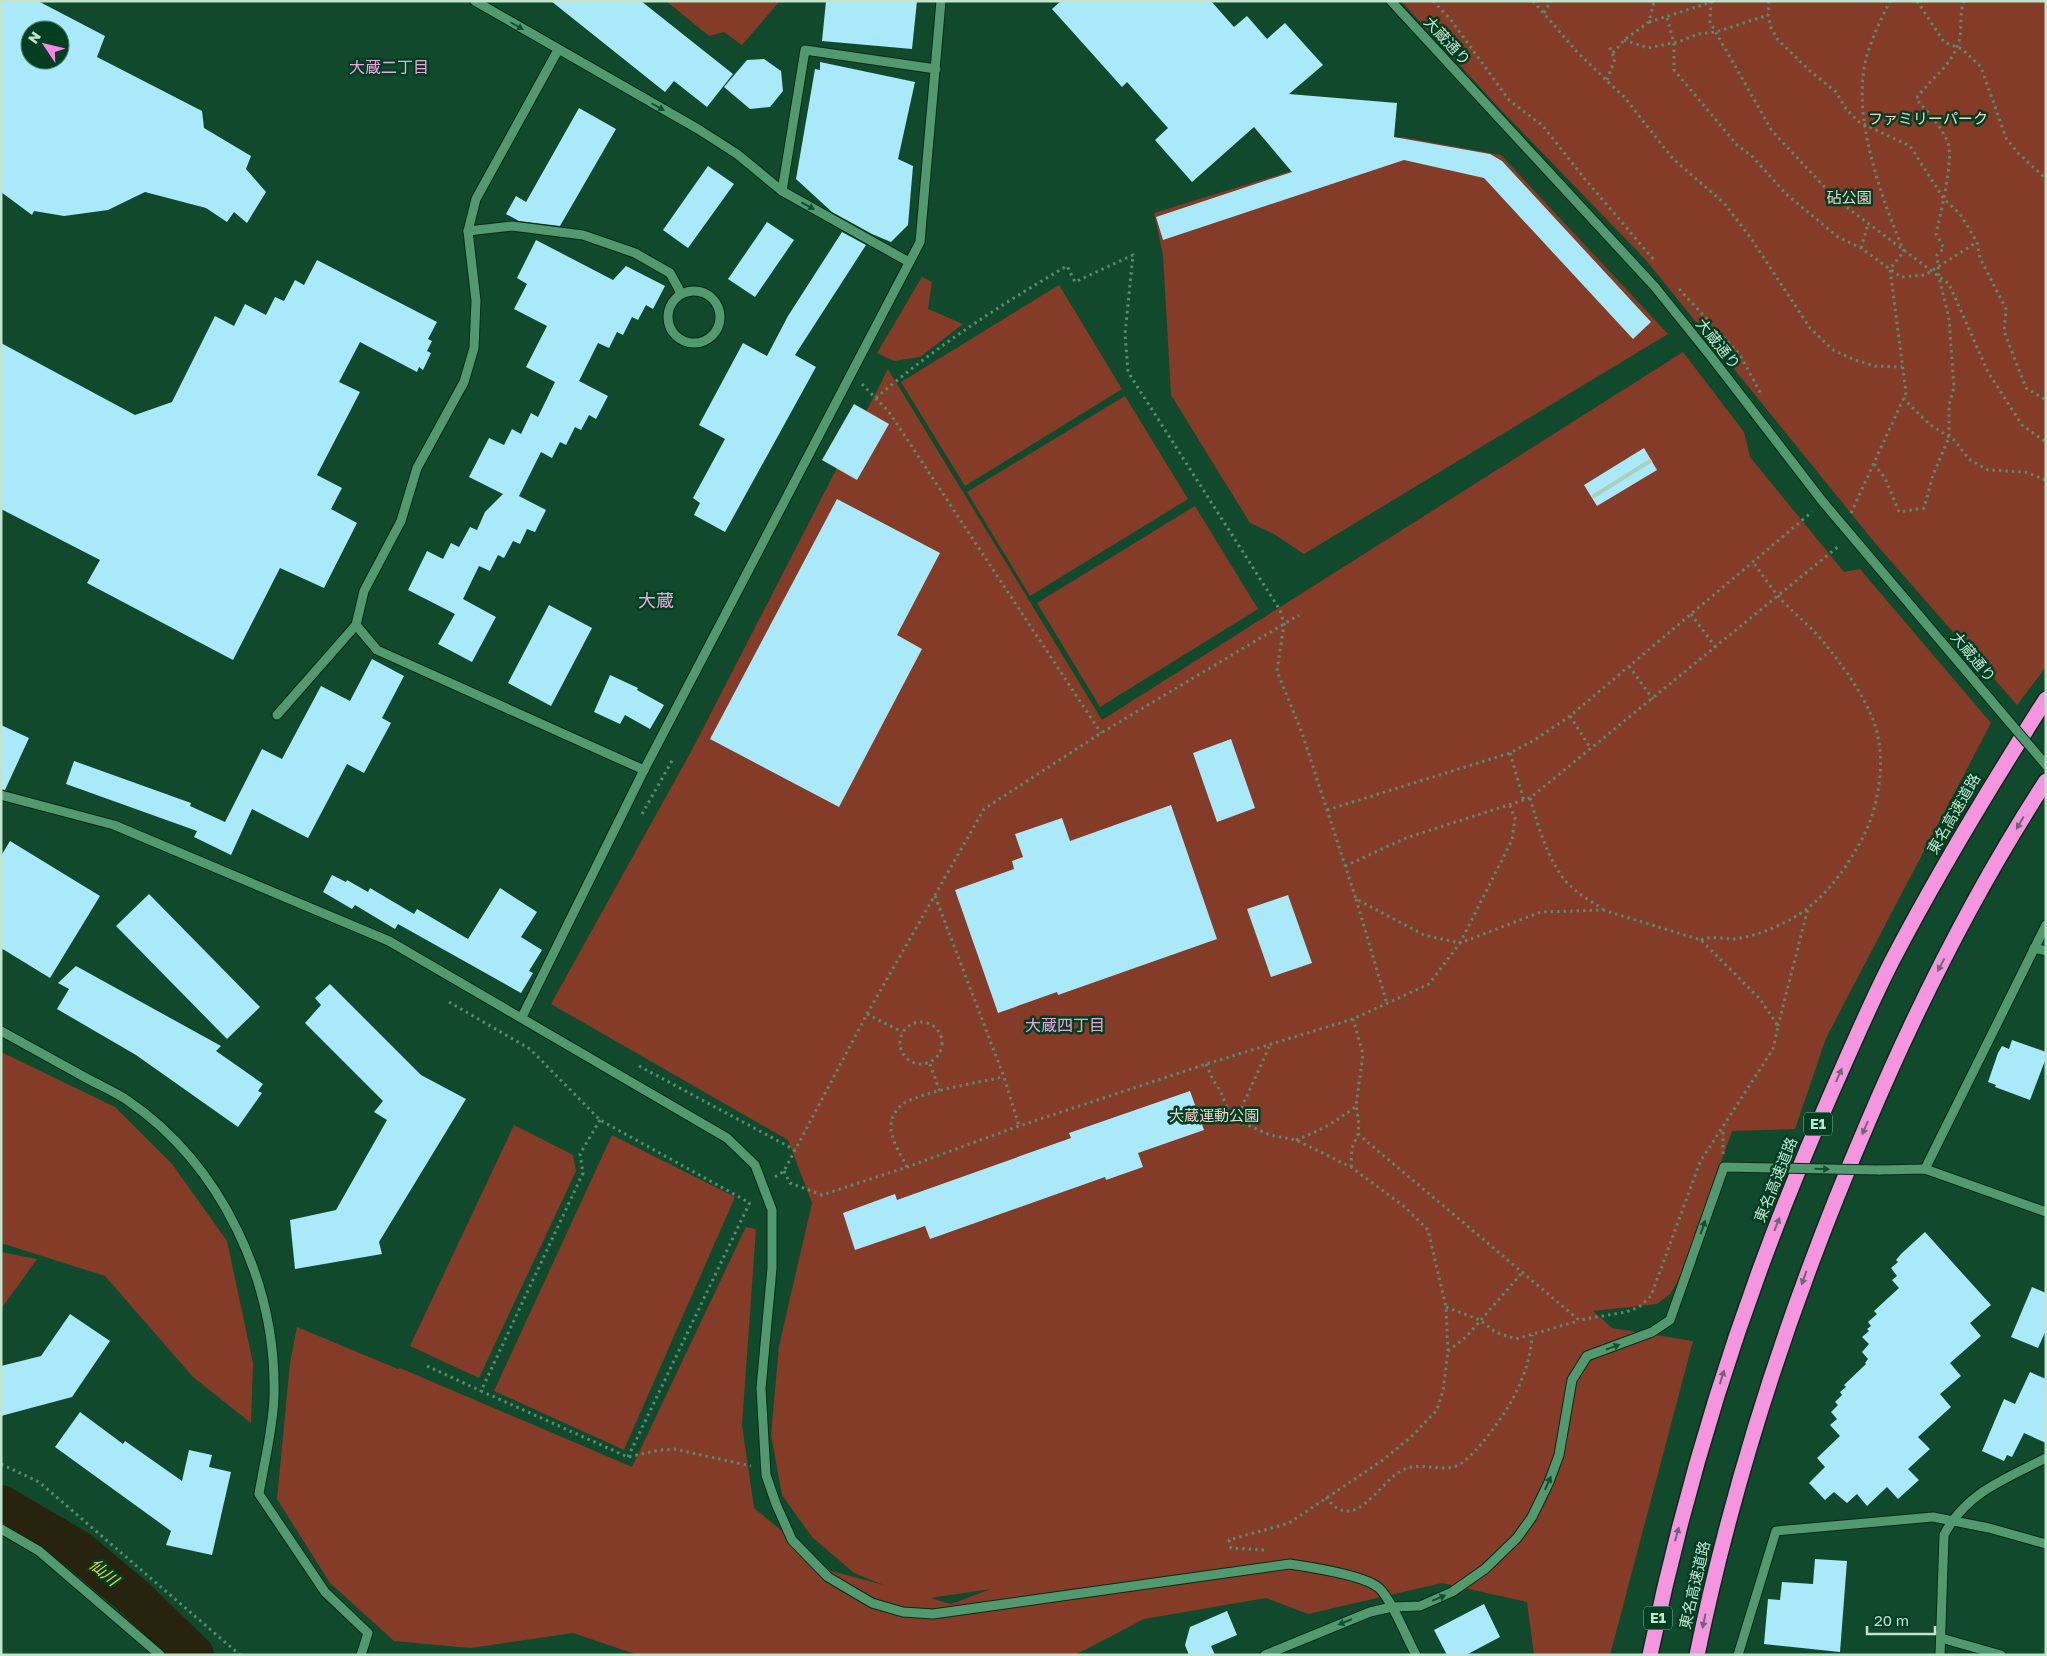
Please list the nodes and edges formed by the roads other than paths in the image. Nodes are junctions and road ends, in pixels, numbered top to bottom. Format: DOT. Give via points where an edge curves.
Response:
graph roads {
  1 [pos="475,1"];
  2 [pos="941,1"];
  3 [pos="1391,1"];
  4 [pos="558,50"];
  5 [pos="936,69"];
  6 [pos="782,192"];
  7 [pos="468,231"];
  8 [pos="909,262"];
  9 [pos="681,293"];
  10 [pos="356,626"];
  11 [pos="2046,699"];
  12 [pos="277,715"];
  13 [pos="2046,765"];
  14 [pos="644,770"];
  15 [pos="2046,781"];
  16 [pos="1,795"];
  17 [pos="2046,925"];
  18 [pos="2034,948"];
  19 [pos="2046,951"];
  20 [pos="522,1017"];
  21 [pos="1,1031"];
  22 [pos="1925,1169"];
  23 [pos="2046,1212"];
  24 [pos="2046,1458"];
  25 [pos="1951,1521"];
  26 [pos="1,1529"];
  27 [pos="2046,1544"];
  28 [pos="1392,1607"];
  29 [pos="1941,1638"];
  30 [pos="160,1655"];
  31 [pos="361,1655"];
  32 [pos="1265,1655"];
  33 [pos="1416,1655"];
  34 [pos="1650,1655"];
  35 [pos="1697,1655"];
  36 [pos="1738,1655"];
  37 [pos="1940,1655"];
  38 [pos="2001,1655"];
  1 -- 4 [label="street, one-way"];
  2 -- 5 [label="street"];
  3 -- 13 [label="street, 大蔵通り, bridge" via="1654,287 1845,528"];
  4 -- 6 [label="street, one-way" via="714,139"];
  4 -- 7 [label="street" via="476,199"];
  5 -- 6 [label="street" via="805,50"];
  5 -- 8 [label="street" via="920,242"];
  6 -- 8 [label="street, one-way"];
  7 -- 9 [label="street" via="512,226 582,235 635,253 670,273"];
  7 -- 10 [label="street" via="476,301 474,348 464,382 417,468 401,521 364,591"];
  8 -- 14 [label="street"];
  9 -- 9 [label="street" via="699,290 707,293 719,308 718,328 706,340 689,343 681,340 669,325 669,307"];
  10 -- 12 [label="street"];
  10 -- 14 [label="street" via="377,650"];
  34 -- 11 [label="highway, 東名高速道路 / E1, one-way" via="1665,1581 1726,1365 1805,1153 1891,964 1978,807"];
  14 -- 20 [label="street"];
  15 -- 35 [label="highway, 東名高速道路, one-way" via="1982,888 1932,981 1843,1179 1771,1377 1711,1586"];
  16 -- 20 [label="street" via="114,825 174,849 380,937"];
  17 -- 18 [label="street"];
  18 -- 19 [label="street"];
  18 -- 22 [label="street"];
  20 -- 28 [label="street" via="726,1138 755,1165 772,1210 772,1258 761,1388 766,1468 776,1504 792,1540 828,1577 872,1603 903,1612 933,1614 1290,1564 1345,1574 1378,1587"];
  21 -- 31 [label="street" via="127,1100 179,1143 221,1200 244,1240 259,1285 271,1342 274,1398 260,1494 325,1592 368,1633"];
  22 -- 23 [label="street"];
  28 -- 22 [label="street, one-way, bridge" via="1420,1606 1452,1592 1485,1570 1517,1538 1532,1517 1559,1455 1572,1380 1587,1356 1652,1332 1670,1320 1724,1167"];
  24 -- 25 [label="street" via="1975,1495"];
  25 -- 27 [label="street"];
  25 -- 29 [label="street" via="1944,1535"];
  25 -- 36 [label="street" via="1933,1517 1776,1531"];
  26 -- 30 [label="street" via="46,1556"];
  28 -- 32 [label="street, one-way" via="1370,1612"];
  28 -- 33 [label="street"];
  29 -- 37 [label="street"];
  29 -- 38 [label="street"];
}
